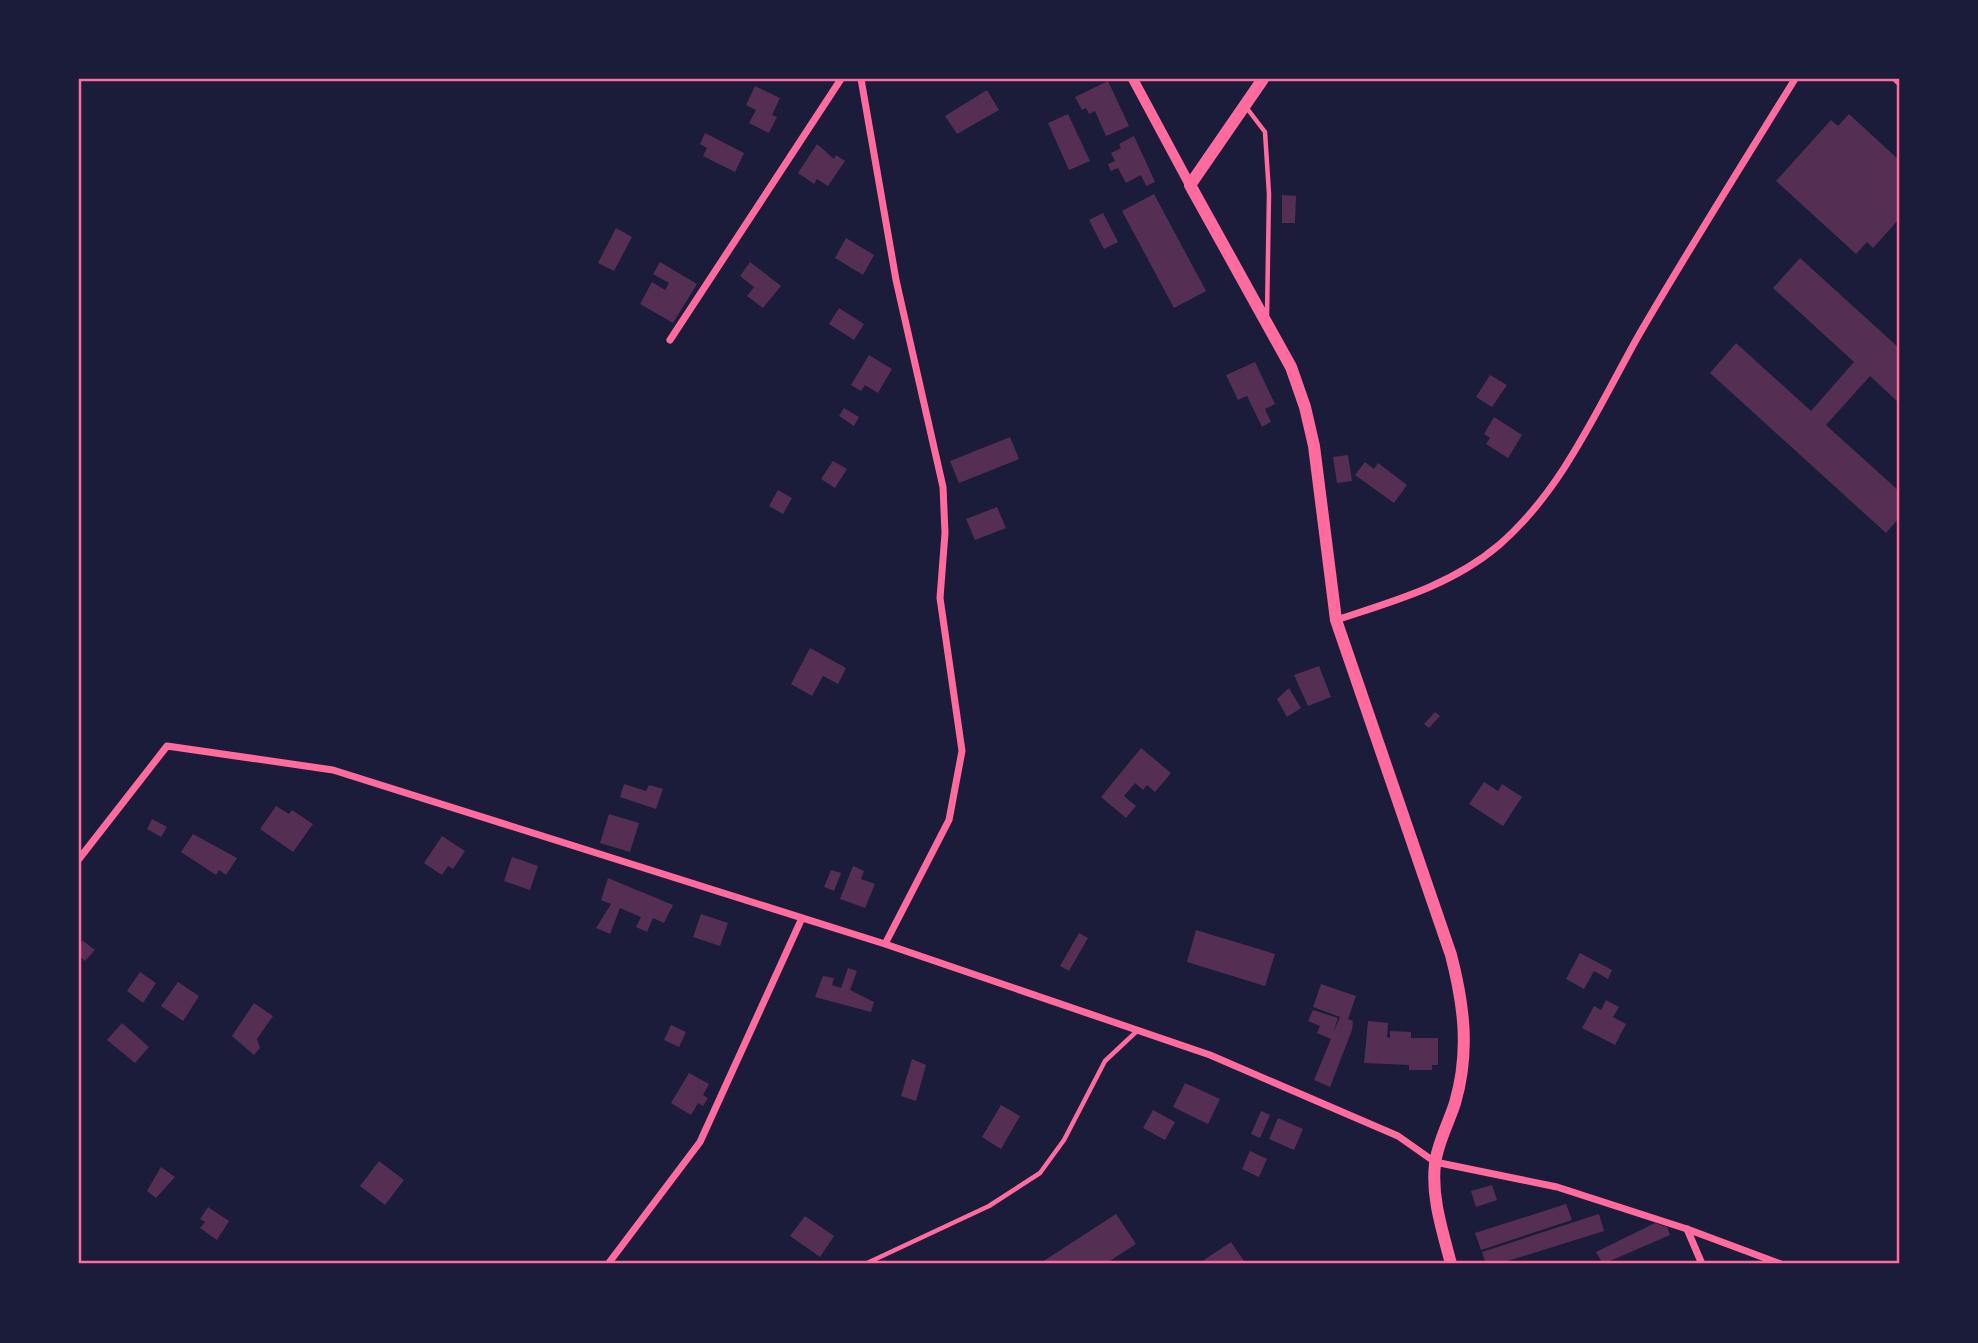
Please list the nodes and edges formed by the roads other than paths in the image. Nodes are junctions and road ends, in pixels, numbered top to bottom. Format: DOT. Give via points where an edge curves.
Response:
graph roads {
  1 [pos="841,79"];
  2 [pos="861,79"];
  3 [pos="1133,79"];
  4 [pos="1263,79"];
  5 [pos="1795,79"];
  6 [pos="1894,79"];
  7 [pos="1899,84"];
  8 [pos="1245,106"];
  9 [pos="1190,185"];
  10 [pos="1267,323"];
  11 [pos="670,340"];
  12 [pos="1336,620"];
  13 [pos="79,859"];
  14 [pos="802,918"];
  15 [pos="885,944"];
  16 [pos="1138,1030"];
  17 [pos="1435,1163"];
  18 [pos="1687,1229"];
  19 [pos="608,1264"];
  20 [pos="864,1264"];
  21 [pos="1451,1264"];
  22 [pos="1702,1264"];
  23 [pos="1781,1264"];
  1 -- 11 [label="street"];
  2 -- 15 [label="street" via="896,280 943,487 940,598 962,751 949,820"];
  3 -- 9 [label="street"];
  4 -- 8 [label="main road"];
  5 -- 12 [label="street" via="1532,513 1458,575 1420,593"];
  6 -- 7 [label="lane"];
  8 -- 9 [label="main road"];
  8 -- 10 [label="lane" via="1265,132"];
  9 -- 10 [label="main road"];
  10 -- 12 [label="main road" via="1291,368 1314,446"];
  12 -- 17 [label="main road" via="1463,1001 1465,1048 1456,1100"];
  13 -- 14 [label="street" via="167,746 333,770"];
  14 -- 15 [label="street"];
  14 -- 19 [label="street" via="700,1142"];
  15 -- 16 [label="street"];
  16 -- 17 [label="street" via="1210,1055 1398,1136"];
  16 -- 20 [label="lane" via="1105,1061 1064,1140 1040,1173 989,1206"];
  17 -- 18 [label="street" via="1557,1187"];
  17 -- 21 [label="main road" via="1436,1200"];
  18 -- 22 [label="street"];
  18 -- 23 [label="street"];
}
